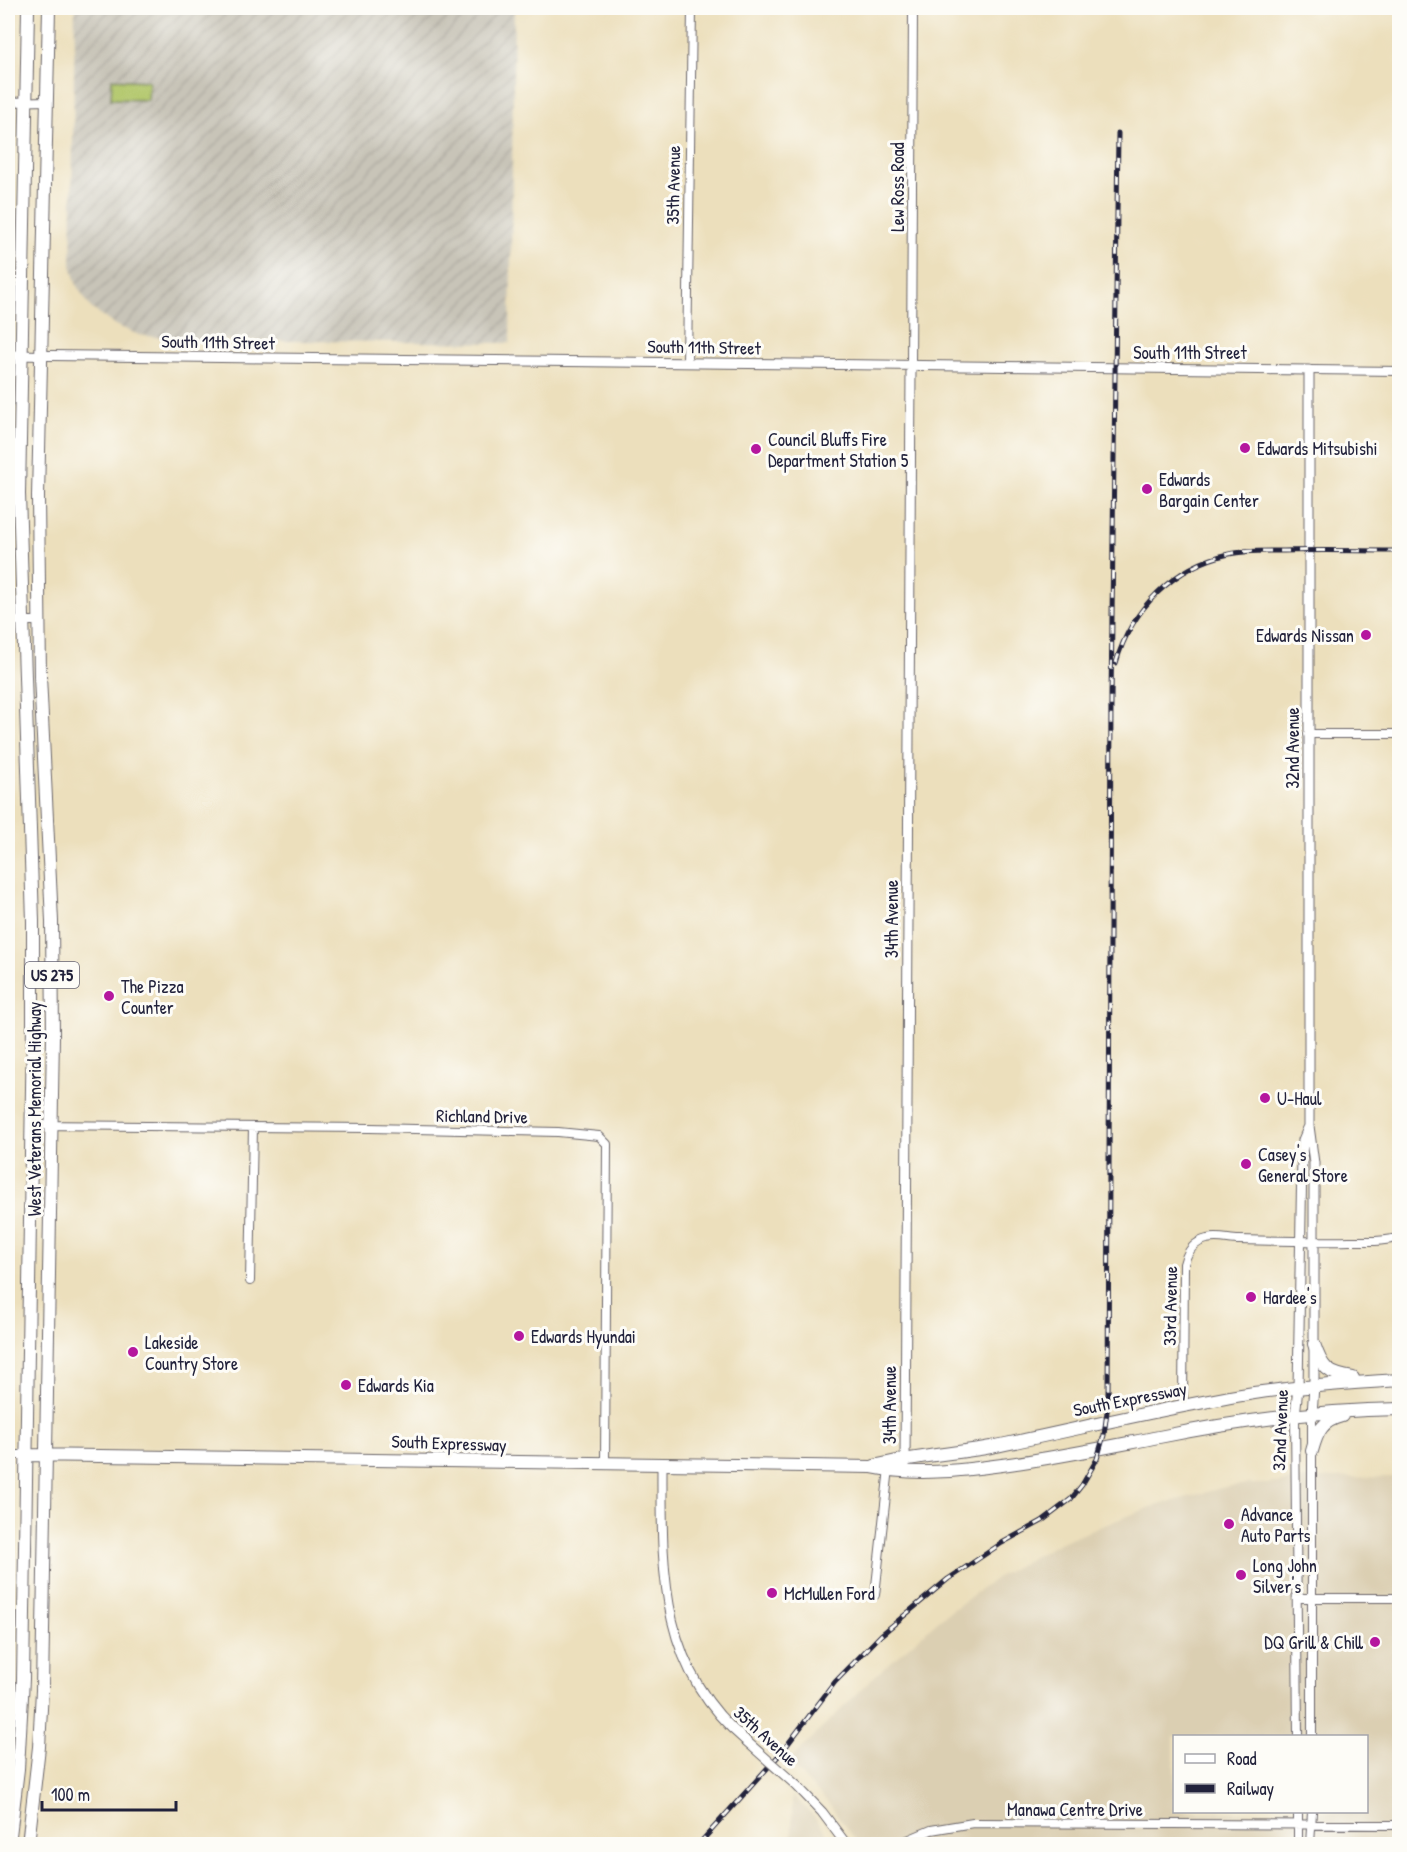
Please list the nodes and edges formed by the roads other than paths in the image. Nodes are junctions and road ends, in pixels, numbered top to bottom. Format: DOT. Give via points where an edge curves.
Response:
graph roads {
  1 [pos="28,8"];
  2 [pos="49,8"];
  3 [pos="692,8"];
  4 [pos="913,8"];
  5 [pos="27,101"];
  6 [pos="47,101"];
  7 [pos="8,102"];
  8 [pos="14,355"];
  9 [pos="40,356"];
  10 [pos="687,363"];
  11 [pos="911,367"];
  12 [pos="1309,370"];
  13 [pos="1400,371"];
  14 [pos="8,621"];
  15 [pos="22,621"];
  16 [pos="40,621"];
  17 [pos="1308,734"];
  18 [pos="1400,734"];
  19 [pos="32,1125"];
  20 [pos="52,1125"];
  21 [pos="253,1126"];
  22 [pos="1309,1126"];
  23 [pos="1400,1237"];
  24 [pos="1300,1241"];
  25 [pos="1313,1242"];
  26 [pos="250,1281"];
  27 [pos="1314,1344"];
  28 [pos="1400,1380"];
  29 [pos="1376,1381"];
  30 [pos="1314,1386"];
  31 [pos="1298,1388"];
  32 [pos="1183,1406"];
  33 [pos="1400,1408"];
  34 [pos="1361,1410"];
  35 [pos="1312,1414"];
  36 [pos="1295,1416"];
  37 [pos="1312,1451"];
  38 [pos="8,1455"];
  39 [pos="27,1455"];
  40 [pos="47,1455"];
  41 [pos="605,1464"];
  42 [pos="662,1464"];
  43 [pos="905,1465"];
  44 [pos="889,1466"];
  45 [pos="875,1595"];
  46 [pos="1298,1598"];
  47 [pos="1312,1598"];
  48 [pos="1400,1598"];
  49 [pos="1298,1735"];
  50 [pos="1312,1735"];
  51 [pos="1298,1813"];
  52 [pos="1312,1813"];
  53 [pos="1298,1825"];
  54 [pos="1312,1825"];
  55 [pos="1400,1825"];
  56 [pos="9,1845"];
  57 [pos="28,1845"];
  58 [pos="846,1845"];
  59 [pos="898,1845"];
  60 [pos="1298,1845"];
  61 [pos="1310,1845"];
  1 -- 5 [label="main road, West Veterans Memorial Highway / US 275"];
  2 -- 6 [label="main road, West Veterans Memorial Highway / US 275"];
  3 -- 10 [label="street, 35th Avenue"];
  4 -- 11 [label="street, Lew Ross Road"];
  5 -- 6 [label="street"];
  5 -- 7 [label="street"];
  5 -- 8 [label="main road, West Veterans Memorial Highway / US 275"];
  6 -- 9 [label="main road, West Veterans Memorial Highway / US 275"];
  8 -- 9 [label="street, South 11th Street"];
  8 -- 15 [label="main road, West Veterans Memorial Highway / US 275"];
  9 -- 10 [label="street, South 11th Street"];
  9 -- 16 [label="main road, West Veterans Memorial Highway / US 275"];
  10 -- 11 [label="street, South 11th Street"];
  11 -- 12 [label="street, South 11th Street"];
  11 -- 43 [label="street, 34th Avenue"];
  12 -- 13 [label="street, South 11th Street"];
  12 -- 17 [label="street, 32nd Avenue"];
  14 -- 15 [label="street"];
  15 -- 16 [label="street"];
  15 -- 19 [label="main road, West Veterans Memorial Highway / US 275" via="33,921"];
  16 -- 20 [label="main road, West Veterans Memorial Highway / US 275" via="52,921"];
  17 -- 18 [label="street"];
  17 -- 22 [label="street, 32nd Avenue"];
  19 -- 20 [label="street, Richland Drive"];
  19 -- 39 [label="main road, West Veterans Memorial Highway / US 275"];
  20 -- 21 [label="street, Richland Drive"];
  20 -- 40 [label="main road, West Veterans Memorial Highway / US 275"];
  21 -- 26 [label="street"];
  21 -- 41 [label="street, Richland Drive" via="558,1132 604,1139"];
  22 -- 24 [label="street, 32nd Avenue" via="1303,1140"];
  22 -- 25 [label="street, 32nd Avenue" via="1314,1163"];
  23 -- 25 [label="street"];
  24 -- 25 [label="street"];
  24 -- 31 [label="street, 32nd Avenue"];
  24 -- 32 [label="street, 33rd Avenue" via="1215,1238 1199,1242 1189,1251 1184,1264"];
  25 -- 27 [label="street, 32nd Avenue"];
  27 -- 29 [label="main road" via="1330,1372"];
  27 -- 30 [label="street, 32nd Avenue"];
  28 -- 29 [label="main road, South Expressway"];
  29 -- 30 [label="main road, South Expressway"];
  30 -- 31 [label="main road, South Expressway"];
  30 -- 35 [label="street, 32nd Avenue"];
  31 -- 32 [label="main road, South Expressway"];
  31 -- 36 [label="street, 32nd Avenue"];
  32 -- 43 [label="main road, South Expressway"];
  33 -- 34 [label="main road, South Expressway"];
  34 -- 35 [label="main road, South Expressway"];
  34 -- 37 [label="main road" via="1325,1423"];
  35 -- 36 [label="main road, South Expressway"];
  35 -- 37 [label="street, 32nd Avenue"];
  36 -- 43 [label="main road, South Expressway" via="1040,1460 951,1471"];
  36 -- 46 [label="street, 32nd Avenue"];
  37 -- 47 [label="street, 32nd Avenue"];
  38 -- 39 [label="street"];
  39 -- 40 [label="main road, South Expressway"];
  39 -- 56 [label="main road, US 275" via="21,1722"];
  40 -- 41 [label="main road, South Expressway"];
  40 -- 57 [label="main road, US 275" via="42,1690"];
  41 -- 42 [label="main road, South Expressway"];
  42 -- 44 [label="main road, South Expressway"];
  42 -- 58 [label="street, 35th Avenue, bridge" via="666,1591 674,1630 699,1686 722,1719 796,1785"];
  43 -- 44 [label="main road, South Expressway"];
  44 -- 45 [label="street"];
  46 -- 47 [label="street"];
  46 -- 49 [label="street, 32nd Avenue"];
  47 -- 48 [label="street"];
  47 -- 50 [label="street, 32nd Avenue"];
  51 -- 53 [label="street"];
  52 -- 54 [label="street"];
  53 -- 54 [label="street, Manawa Centre Drive"];
  53 -- 59 [label="street, Manawa Centre Drive" via="973,1823 931,1830"];
  53 -- 60 [label="street"];
  54 -- 55 [label="street, Manawa Centre Drive"];
  54 -- 61 [label="street"];
}
